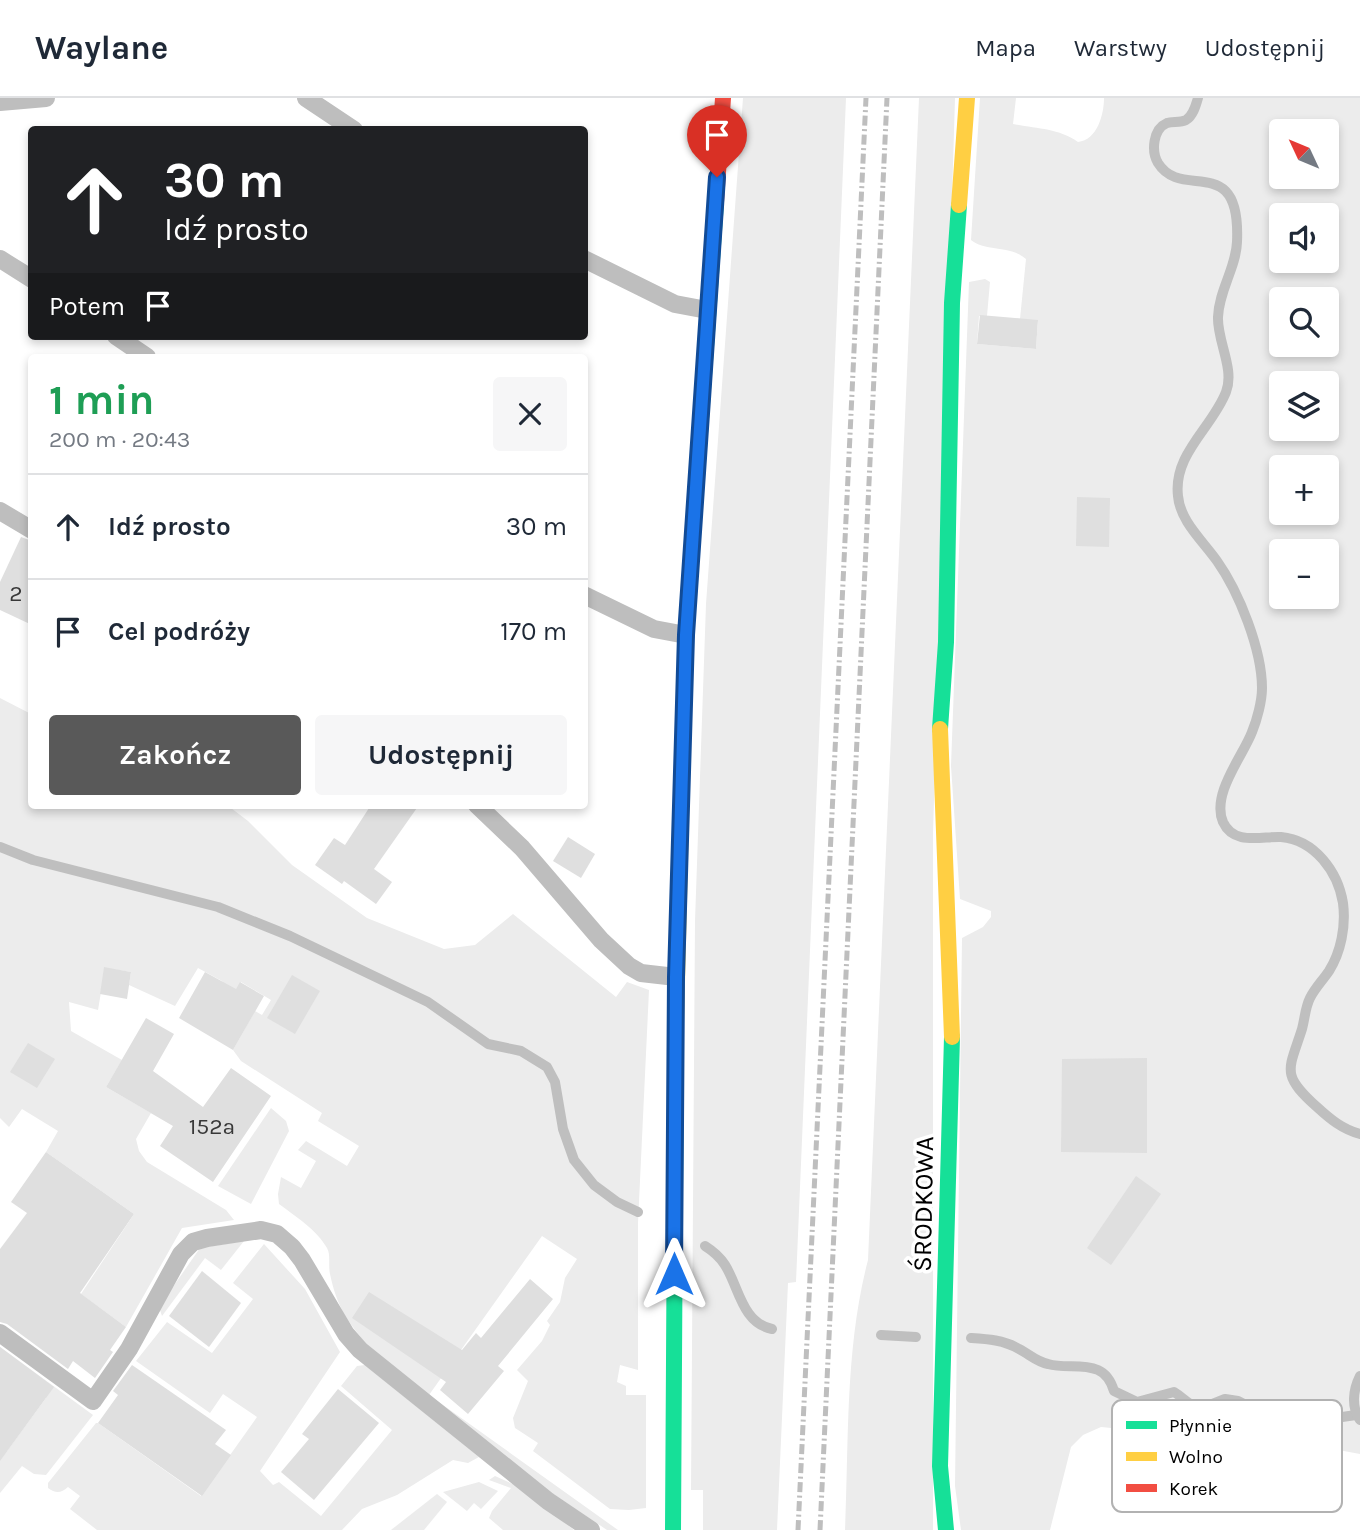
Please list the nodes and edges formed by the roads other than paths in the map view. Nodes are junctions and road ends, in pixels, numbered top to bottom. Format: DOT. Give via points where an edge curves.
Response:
graph roads {
  1 [pos="46,98"];
  2 [pos="306,98"];
  3 [pos="723,98"];
  4 [pos="967,98"];
  5 [pos="0,102"];
  6 [pos="348,126"];
  7 [pos="0,259"];
  8 [pos="588,261"];
  9 [pos="28,276"];
  10 [pos="707,310"];
  11 [pos="122,340"];
  12 [pos="143,354"];
  13 [pos="0,512"];
  14 [pos="28,528"];
  15 [pos="588,597"];
  16 [pos="686,635"];
  17 [pos="482,809"];
  18 [pos="676,977"];
  19 [pos="0,1333"];
  20 [pos="591,1530"];
  21 [pos="673,1530"];
  22 [pos="946,1530"];
  1 -- 5 [label="lane"];
  2 -- 6 [label="lane"];
  3 -- 10 [label="street"];
  4 -- 22 [label="street, ŚRODKOWA" via="952,303 946,642 940,725 952,1023 940,1466"];
  7 -- 9 [label="lane"];
  8 -- 10 [label="lane" via="675,303"];
  10 -- 16 [label="street"];
  11 -- 12 [label="lane"];
  13 -- 14 [label="lane"];
  15 -- 16 [label="lane" via="654,629"];
  16 -- 18 [label="street"];
  17 -- 18 [label="lane" via="629,966 641,974"];
  18 -- 21 [label="street"];
  19 -- 20 [label="lane" via="93,1401 129,1349 181,1254 193,1242 261,1230 277,1234 302,1260 339,1324 360,1350 548,1501"];
}
